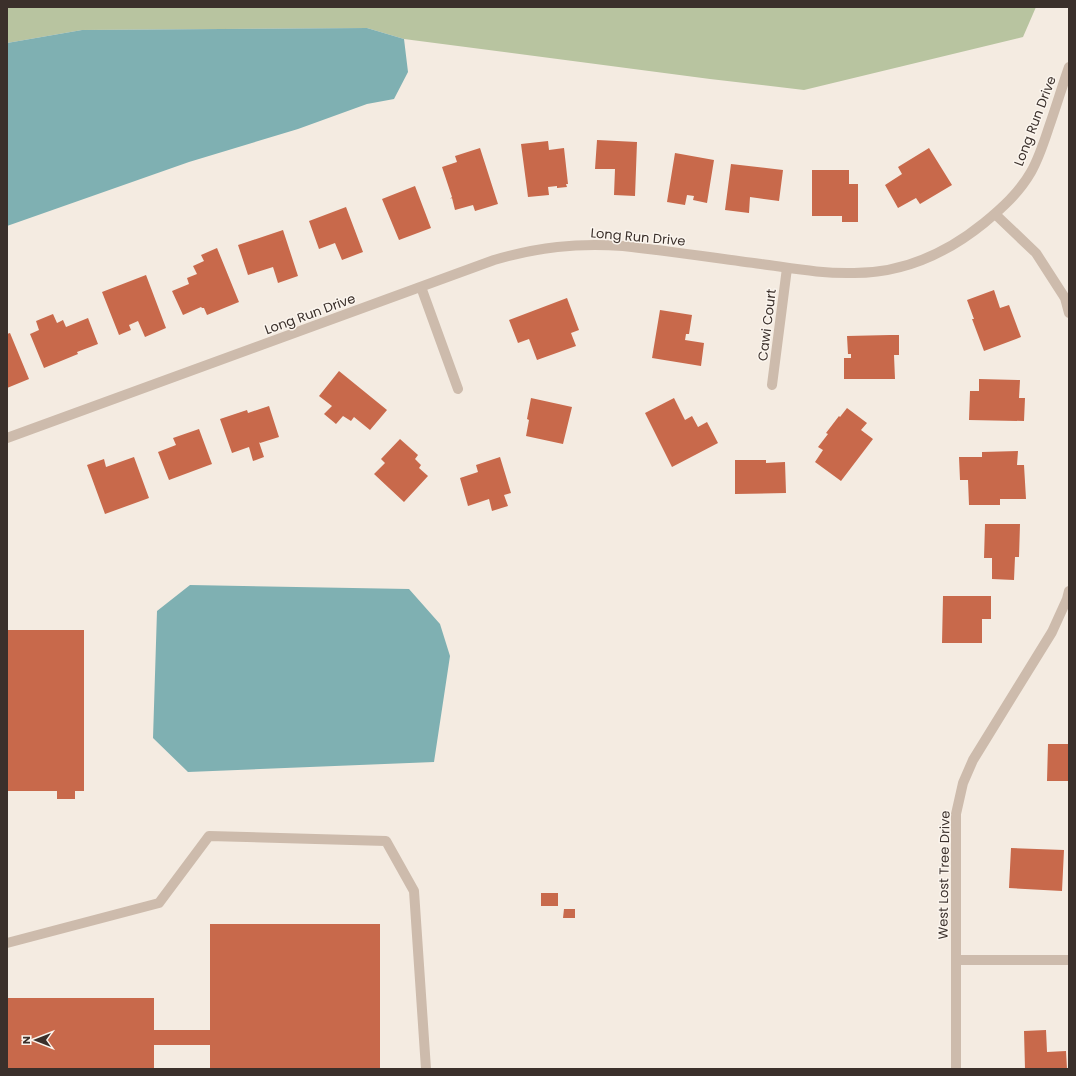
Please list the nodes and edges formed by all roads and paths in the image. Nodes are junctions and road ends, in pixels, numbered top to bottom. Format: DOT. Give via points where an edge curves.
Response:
graph roads {
  1 [pos="1069,67"];
  2 [pos="995,214"];
  3 [pos="787,268"];
  4 [pos="421,287"];
  5 [pos="1069,313"];
  6 [pos="772,385"];
  7 [pos="458,389"];
  8 [pos="7,438"];
  9 [pos="1069,591"];
  10 [pos="7,943"];
  11 [pos="956,960"];
  12 [pos="1069,960"];
  13 [pos="426,1069"];
  14 [pos="956,1069"];
  1 -- 2 [label="street, Long Run Drive" via="1032,171 1011,200"];
  2 -- 3 [label="street, Long Run Drive" via="945,249 895,268 852,274"];
  2 -- 5 [label="street" via="1036,253 1065,298"];
  3 -- 4 [label="street, Long Run Drive" via="622,246 568,245 501,258"];
  3 -- 6 [label="street, Cawi Court"];
  4 -- 7 [label="street"];
  4 -- 8 [label="street, Long Run Drive"];
  9 -- 11 [label="street, West Lost Tree Drive" via="1052,632 973,760 963,783 956,814"];
  10 -- 13 [label="street" via="159,903 209,836 386,841 414,891"];
  11 -- 12 [label="street"];
  11 -- 14 [label="street, West Lost Tree Drive"];
}
